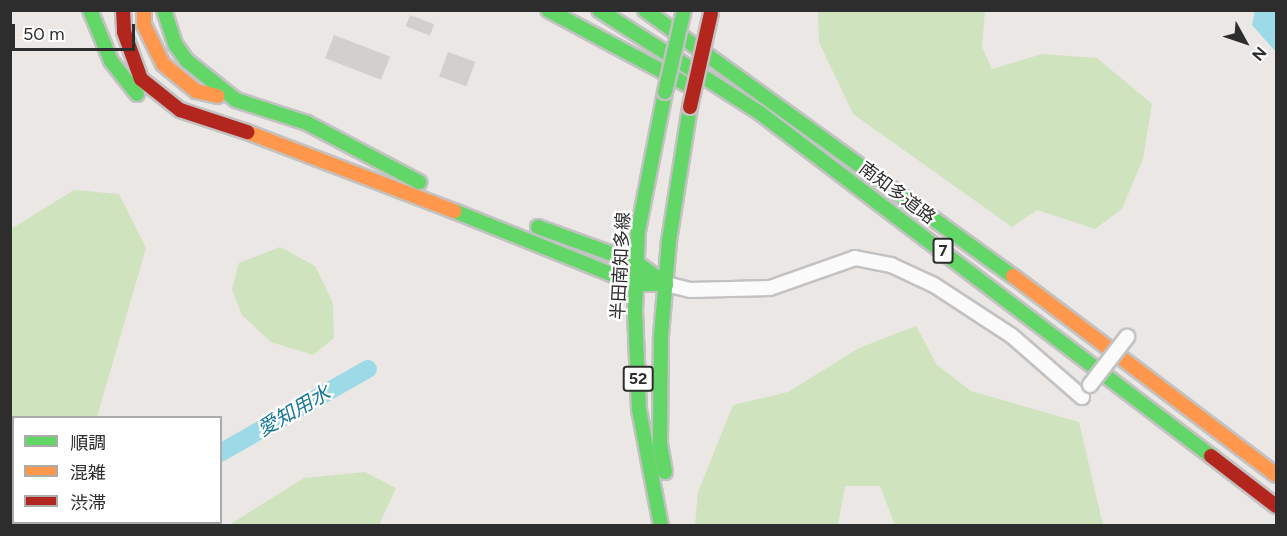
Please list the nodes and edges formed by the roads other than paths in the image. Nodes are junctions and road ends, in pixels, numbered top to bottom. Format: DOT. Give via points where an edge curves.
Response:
graph roads {
  1 [pos="90,10"];
  2 [pos="123,10"];
  3 [pos="144,10"];
  4 [pos="164,10"];
  5 [pos="548,10"];
  6 [pos="599,10"];
  7 [pos="645,10"];
  8 [pos="677,10"];
  9 [pos="684,10"];
  10 [pos="712,12"];
  11 [pos="722,46"];
  12 [pos="236,100"];
  13 [pos="760,113"];
  14 [pos="225,125"];
  15 [pos="923,191"];
  16 [pos="491,209"];
  17 [pos="931,214"];
  18 [pos="525,222"];
  19 [pos="637,264"];
  20 [pos="636,284"];
  21 [pos="666,284"];
  22 [pos="1128,337"];
  23 [pos="1090,385"];
  24 [pos="1082,397"];
  25 [pos="1276,475"];
  26 [pos="1276,506"];
  27 [pos="661,525"];
  28 [pos="674,525"];
  1 -- 14 [label="main road" via="111,61 142,99 175,121"];
  2 -- 14 [label="main road" via="124,32 141,79 180,110"];
  3 -- 12 [label="main road" via="144,25 154,47 180,81 196,91"];
  4 -- 12 [label="main road" via="175,44 186,60"];
  5 -- 13 [label="main road" via="629,50 736,113"];
  6 -- 13 [label="main road, 南知多道路 / 7"];
  7 -- 17 [label="main road, 南知多道路 / 7"];
  8 -- 11 [label="main road"];
  9 -- 19 [label="main road, 半田南知多線 / 52, bridge" via="642,208"];
  10 -- 21 [label="main road, 52, bridge" via="690,107"];
  12 -- 16 [label="main road" via="307,123 424,184"];
  13 -- 26 [label="main road, 南知多道路 / 7"];
  14 -- 20 [label="main road" via="297,148"];
  15 -- 17 [label="main road"];
  17 -- 25 [label="main road, 南知多道路 / 7"];
  18 -- 19 [label="main road"];
  19 -- 20 [label="main road, 半田南知多線 / 52"];
  19 -- 21 [label="main road"];
  20 -- 21 [label="main road"];
  20 -- 27 [label="main road, 半田南知多線 / 52" via="639,410"];
  21 -- 24 [label="street" via="690,290 770,288 855,258 891,265 934,285 1012,336"];
  21 -- 28 [label="main road, 52" via="661,336 660,443"];
  22 -- 23 [label="street, bridge"];
}
